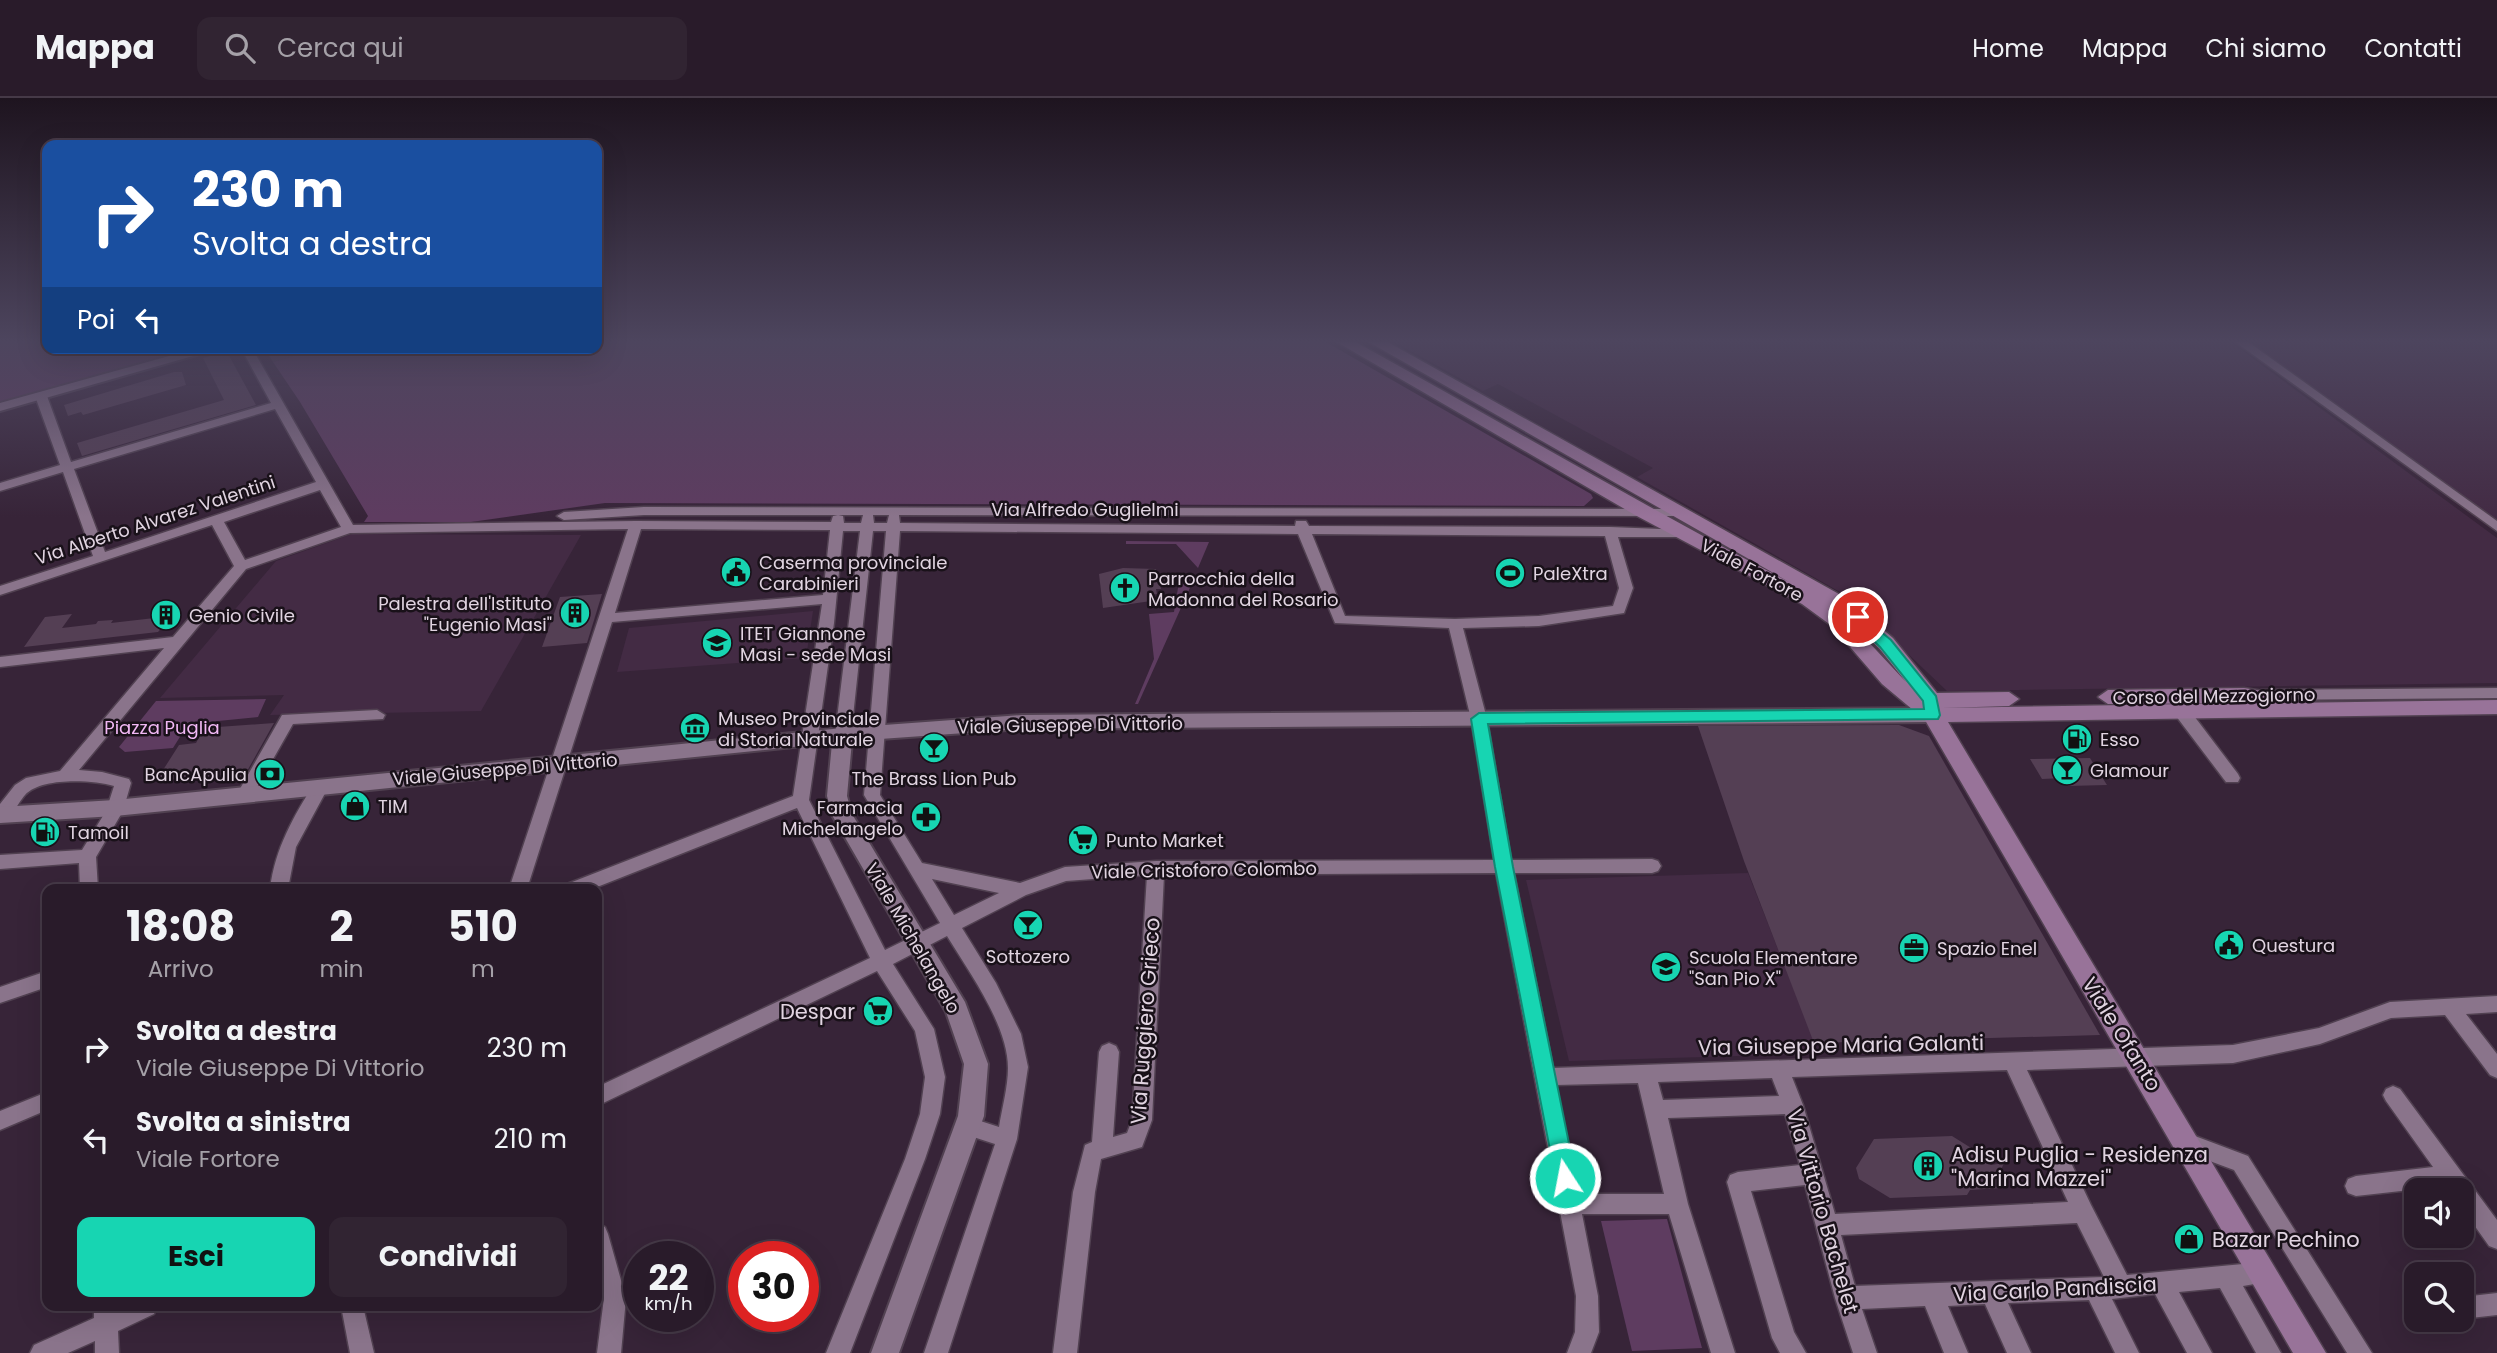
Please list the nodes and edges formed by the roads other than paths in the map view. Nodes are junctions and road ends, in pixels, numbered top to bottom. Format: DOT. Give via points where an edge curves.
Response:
graph roads {
  1 [pos="28,400"];
  2 [pos="42,400"];
  3 [pos="276,400"];
  4 [pos="1450,400"];
  5 [pos="1460,400"];
  6 [pos="1483,400"];
  7 [pos="2320,400"];
  8 [pos="1454,402"];
  9 [pos="279,404"];
  10 [pos="0,407"];
  11 [pos="68,467"];
  12 [pos="321,485"];
  13 [pos="0,487"];
  14 [pos="1641,510"];
  15 [pos="751,512"];
  16 [pos="1295,512"];
  17 [pos="1678,512"];
  18 [pos="216,520"];
  19 [pos="837,521"];
  20 [pos="867,521"];
  21 [pos="894,521"];
  22 [pos="636,526"];
  23 [pos="489,527"];
  24 [pos="743,527"];
  25 [pos="2497,527"];
  26 [pos="348,528"];
  27 [pos="1304,530"];
  28 [pos="1610,531"];
  29 [pos="1681,533"];
  30 [pos="101,559"];
  31 [pos="241,566"];
  32 [pos="0,591"];
  33 [pos="828,599"];
  34 [pos="606,618"];
  35 [pos="1455,624"];
  36 [pos="175,642"];
  37 [pos="0,662"];
  38 [pos="2497,693"];
  39 [pos="2438,694"];
  40 [pos="2244,695"];
  41 [pos="1932,707"];
  42 [pos="2497,707"];
  43 [pos="2346,708"];
  44 [pos="2182,712"];
  45 [pos="377,715"];
  46 [pos="1479,719"];
  47 [pos="876,732"];
  48 [pos="843,735"];
  49 [pos="810,738"];
  50 [pos="559,765"];
  51 [pos="64,777"];
  52 [pos="2232,778"];
  53 [pos="321,786"];
  54 [pos="245,794"];
  55 [pos="801,800"];
  56 [pos="115,808"];
  57 [pos="1,815"];
  58 [pos="87,856"];
  59 [pos="0,862"];
  60 [pos="1652,866"];
  61 [pos="1504,867"];
  62 [pos="1156,868"];
  63 [pos="918,869"];
  64 [pos="89,884"];
  65 [pos="279,884"];
  66 [pos="520,884"];
  67 [pos="586,884"];
  68 [pos="1020,890"];
  69 [pos="950,925"];
  70 [pos="918,942"];
  71 [pos="881,961"];
  72 [pos="42,981"];
  73 [pos="0,995"];
  74 [pos="2497,1004"];
  75 [pos="2448,1005"];
  76 [pos="1109,1052"];
  77 [pos="2138,1058"];
  78 [pos="2014,1064"];
  79 [pos="1779,1069"];
  80 [pos="2497,1069"];
  81 [pos="1646,1073"];
  82 [pos="1546,1077"];
  83 [pos="602,1095"];
  84 [pos="2393,1095"];
  85 [pos="42,1103"];
  86 [pos="1793,1105"];
  87 [pos="1656,1109"];
  88 [pos="0,1121"];
  89 [pos="968,1126"];
  90 [pos="1007,1139"];
  91 [pos="2187,1143"];
  92 [pos="1102,1149"];
  93 [pos="1811,1174"];
  94 [pos="2454,1178"];
  95 [pos="2357,1186"];
  96 [pos="2404,1186"];
  97 [pos="1570,1204"];
  98 [pos="1677,1204"];
  99 [pos="2474,1206"];
  100 [pos="2083,1212"];
  101 [pos="1826,1225"];
  102 [pos="2497,1238"];
  103 [pos="602,1252"];
  104 [pos="2264,1273"];
  105 [pos="2225,1276"];
  106 [pos="2161,1283"];
  107 [pos="2121,1286"];
  108 [pos="2095,1289"];
  109 [pos="1992,1294"];
  110 [pos="1933,1296"];
  111 [pos="1846,1298"];
  112 [pos="2497,1304"];
  113 [pos="2474,1307"];
  114 [pos="124,1311"];
  115 [pos="353,1311"];
  116 [pos="106,1315"];
  117 [pos="42,1353"];
  118 [pos="107,1353"];
  119 [pos="362,1353"];
  120 [pos="609,1353"];
  121 [pos="838,1353"];
  122 [pos="885,1353"];
  123 [pos="936,1353"];
  124 [pos="1065,1353"];
  125 [pos="1580,1353"];
  126 [pos="1723,1353"];
  127 [pos="1794,1353"];
  128 [pos="1865,1353"];
  129 [pos="1956,1353"];
  130 [pos="2019,1353"];
  131 [pos="2127,1353"];
  132 [pos="2200,1353"];
  133 [pos="2269,1353"];
  134 [pos="2310,1353"];
  135 [pos="2360,1353"];
  1 -- 10 [label="street"];
  2 -- 11 [label="street"];
  3 -- 9 [label="street"];
  4 -- 8 [label="main road, Viale Fortore"];
  5 -- 8 [label="main road"];
  6 -- 17 [label="main road, Viale Fortore"];
  7 -- 25 [label="street"];
  8 -- 14 [label="main road, Viale Fortore"];
  9 -- 11 [label="street"];
  9 -- 12 [label="street"];
  11 -- 13 [label="street"];
  11 -- 30 [label="street"];
  12 -- 18 [label="street, Via Alberto Alvarez Valentini"];
  12 -- 26 [label="street"];
  14 -- 16 [label="street, Via Alfredo Guglielmi"];
  14 -- 17 [label="street, Via Alfredo Guglielmi"];
  14 -- 29 [label="main road, Viale Fortore"];
  15 -- 19 [label="street, Via Alfredo Guglielmi"];
  15 -- 23 [label="street, Via Alfredo Guglielmi" via="630,512"];
  15 -- 24 [label="street"];
  16 -- 21 [label="street, Via Alfredo Guglielmi"];
  16 -- 27 [label="street"];
  17 -- 41 [label="main road, Viale Fortore" via="1839,602 1885,643"];
  18 -- 30 [label="street, Via Alberto Alvarez Valentini"];
  18 -- 31 [label="street"];
  19 -- 20 [label="street, Via Alfredo Guglielmi"];
  19 -- 24 [label="street, Via Alfredo Guglielmi"];
  19 -- 33 [label="street"];
  20 -- 21 [label="street, Via Alfredo Guglielmi"];
  20 -- 48 [label="street, Viale Michelangelo"];
  21 -- 27 [label="street, Via Alfredo Guglielmi"];
  21 -- 47 [label="street, Viale Michelangelo"];
  22 -- 23 [label="street, Via Alfredo Guglielmi"];
  22 -- 24 [label="street, Via Alfredo Guglielmi"];
  22 -- 34 [label="street"];
  23 -- 26 [label="street, Via Alfredo Guglielmi"];
  26 -- 31 [label="street, Via Alfredo Guglielmi"];
  27 -- 28 [label="street, Via Alfredo Guglielmi"];
  27 -- 35 [label="street" via="1340,620"];
  28 -- 29 [label="street, Via Alfredo Guglielmi"];
  28 -- 35 [label="street" via="1626,588 1619,610 1539,621"];
  29 -- 41 [label="main road, Viale Fortore" via="1809,600 1839,622 1889,679"];
  30 -- 32 [label="street, Via Alberto Alvarez Valentini"];
  31 -- 36 [label="street"];
  33 -- 34 [label="street"];
  33 -- 49 [label="street"];
  34 -- 50 [label="street"];
  35 -- 46 [label="street"];
  36 -- 37 [label="street"];
  36 -- 51 [label="street"];
  38 -- 39 [label="street, Corso del Mezzogiorno"];
  39 -- 40 [label="street, Corso del Mezzogiorno"];
  39 -- 43 [label="street"];
  40 -- 41 [label="main road, Corso del Mezzogiorno"];
  40 -- 43 [label="main road"];
  41 -- 44 [label="main road, Corso del Mezzogiorno"];
  41 -- 46 [label="street, Viale Giuseppe Di Vittorio"];
  41 -- 77 [label="main road, Viale Ofanto" via="2084,974"];
  42 -- 43 [label="main road, Corso del Mezzogiorno"];
  43 -- 44 [label="main road, Corso del Mezzogiorno"];
  44 -- 52 [label="street"];
  45 -- 54 [label="street" via="288,719"];
  46 -- 47 [label="street, Viale Giuseppe Di Vittorio" via="1021,722"];
  46 -- 61 [label="street"];
  47 -- 48 [label="street, Viale Giuseppe Di Vittorio"];
  47 -- 63 [label="street, Viale Michelangelo" via="872,795"];
  48 -- 49 [label="street, Viale Giuseppe Di Vittorio"];
  48 -- 70 [label="street, Viale Michelangelo" via="837,796 842,816"];
  49 -- 50 [label="street, Viale Giuseppe Di Vittorio"];
  49 -- 55 [label="street"];
  50 -- 53 [label="street, Viale Giuseppe Di Vittorio"];
  50 -- 66 [label="street"];
  51 -- 56 [label="street" via="123,783"];
  51 -- 57 [label="street" via="25,785"];
  53 -- 54 [label="street, Viale Giuseppe Di Vittorio"];
  53 -- 65 [label="street" via="288,840"];
  54 -- 56 [label="street, Viale Giuseppe Di Vittorio"];
  55 -- 67 [label="street"];
  55 -- 71 [label="street, Viale Michelangelo"];
  56 -- 57 [label="street, Viale Giuseppe Di Vittorio"];
  56 -- 58 [label="street"];
  58 -- 59 [label="street"];
  58 -- 64 [label="street"];
  60 -- 61 [label="street, Viale Cristoforo Colombo"];
  61 -- 62 [label="street, Viale Cristoforo Colombo"];
  61 -- 82 [label="street"];
  62 -- 68 [label="street, Viale Cristoforo Colombo" via="1065,874"];
  62 -- 92 [label="street, Via Ruggiero Grieco" via="1142,1120 1135,1140"];
  63 -- 68 [label="street"];
  63 -- 69 [label="street, Viale Michelangelo"];
  68 -- 69 [label="street, Viale Cristoforo Colombo"];
  69 -- 70 [label="street, Viale Cristoforo Colombo"];
  69 -- 90 [label="street, Viale Michelangelo" via="1011,1034 1018,1067"];
  70 -- 71 [label="street, Viale Cristoforo Colombo"];
  70 -- 89 [label="street, Viale Michelangelo" via="957,1009 976,1064"];
  71 -- 83 [label="street, Viale Cristoforo Colombo"];
  71 -- 121 [label="street, Viale Michelangelo" via="924,1029 935,1077 930,1114 915,1159"];
  72 -- 73 [label="street"];
  74 -- 75 [label="street, Via Giuseppe Maria Galanti"];
  75 -- 77 [label="street, Via Giuseppe Maria Galanti" via="2390,1010 2320,1036 2233,1054"];
  75 -- 80 [label="street"];
  76 -- 92 [label="street, Via Ruggiero Grieco"];
  77 -- 78 [label="street, Via Giuseppe Maria Galanti"];
  77 -- 91 [label="main road, Viale Ofanto"];
  78 -- 79 [label="street, Via Giuseppe Maria Galanti"];
  78 -- 100 [label="street"];
  79 -- 81 [label="street, Via Giuseppe Maria Galanti"];
  79 -- 86 [label="street, Via Vittorio Bachelet"];
  81 -- 82 [label="street, Via Giuseppe Maria Galanti"];
  81 -- 87 [label="street"];
  82 -- 97 [label="street"];
  84 -- 94 [label="street"];
  85 -- 88 [label="street"];
  86 -- 87 [label="street"];
  86 -- 93 [label="street, Via Vittorio Bachelet"];
  87 -- 98 [label="street"];
  89 -- 90 [label="street"];
  89 -- 122 [label="street, Viale Michelangelo"];
  90 -- 123 [label="street, Viale Michelangelo"];
  91 -- 104 [label="main road, Viale Ofanto"];
  91 -- 135 [label="street" via="2241,1163"];
  92 -- 124 [label="street, Via Ruggiero Grieco" via="1092,1152 1084,1192"];
  93 -- 101 [label="street, Via Vittorio Bachelet"];
  93 -- 127 [label="street" via="1738,1182 1783,1338"];
  95 -- 96 [label="street"];
  97 -- 98 [label="street"];
  97 -- 125 [label="street" via="1587,1296 1587,1332"];
  98 -- 126 [label="street"];
  99 -- 102 [label="street"];
  100 -- 101 [label="street"];
  100 -- 107 [label="street"];
  101 -- 111 [label="street, Via Vittorio Bachelet"];
  103 -- 120 [label="street" via="615,1298"];
  104 -- 105 [label="street, Via Carlo Pandiscia"];
  104 -- 134 [label="main road, Viale Ofanto"];
  105 -- 106 [label="street, Via Carlo Pandiscia"];
  105 -- 133 [label="street"];
  106 -- 107 [label="street, Via Carlo Pandiscia"];
  106 -- 132 [label="street"];
  107 -- 108 [label="street, Via Carlo Pandiscia"];
  108 -- 109 [label="street, Via Carlo Pandiscia"];
  108 -- 131 [label="street"];
  109 -- 110 [label="street, Via Carlo Pandiscia"];
  109 -- 130 [label="street"];
  110 -- 111 [label="street, Via Carlo Pandiscia"];
  110 -- 129 [label="street"];
  111 -- 128 [label="street, Via Vittorio Bachelet"];
  112 -- 113 [label="street"];
  114 -- 116 [label="street"];
  115 -- 119 [label="street"];
  116 -- 117 [label="street"];
  116 -- 118 [label="street"];
}
